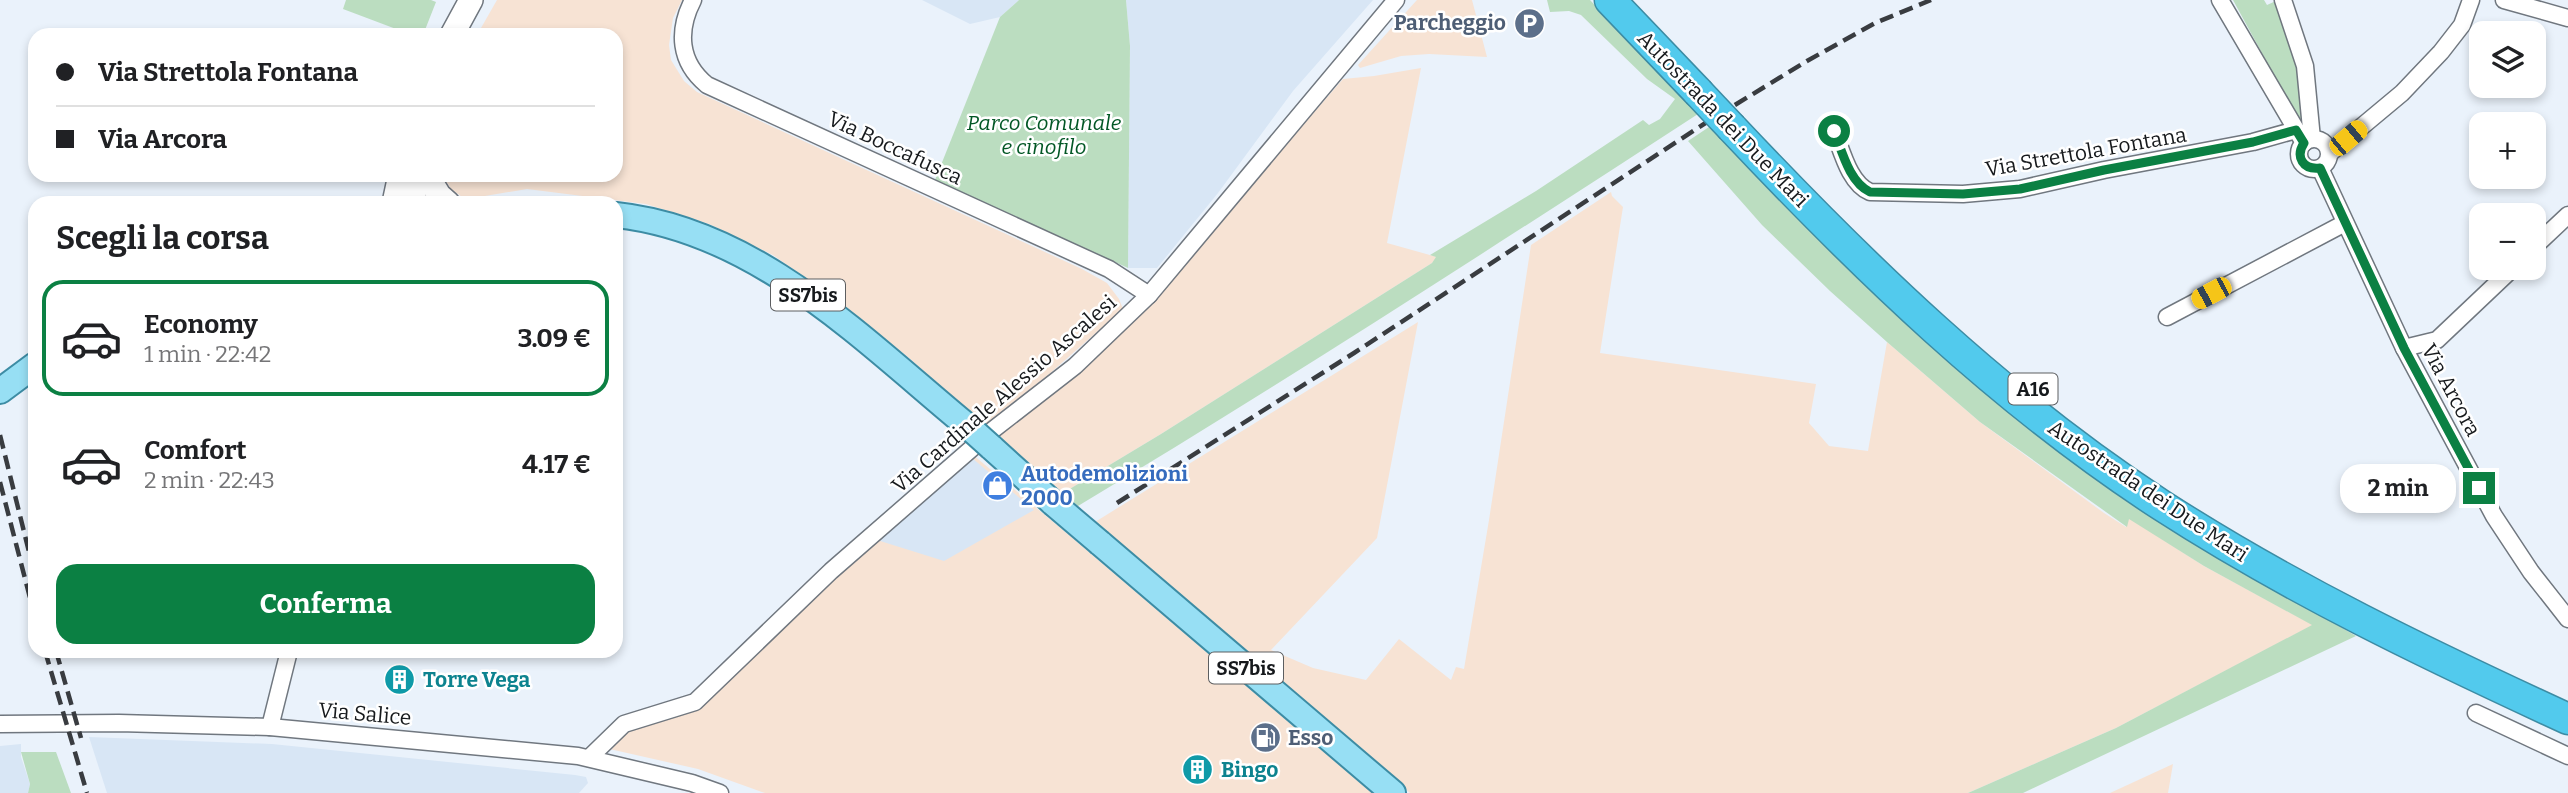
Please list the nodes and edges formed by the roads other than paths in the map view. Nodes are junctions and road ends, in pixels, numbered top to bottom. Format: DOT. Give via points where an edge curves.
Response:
graph roads {
  1 [pos="471,0"];
  2 [pos="693,0"];
  3 [pos="1396,0"];
  4 [pos="1610,0"];
  5 [pos="1635,0"];
  6 [pos="2220,0"];
  7 [pos="2283,0"];
  8 [pos="2471,0"];
  9 [pos="2504,0"];
  10 [pos="2568,18"];
  11 [pos="456,28"];
  12 [pos="1706,88"];
  13 [pos="1834,131"];
  14 [pos="2304,137"];
  15 [pos="2330,153"];
  16 [pos="2320,168"];
  17 [pos="2568,215"];
  18 [pos="623,216"];
  19 [pos="2345,223"];
  20 [pos="2546,236"];
  21 [pos="2500,280"];
  22 [pos="1149,295"];
  23 [pos="2167,317"];
  24 [pos="2404,348"];
  25 [pos="28,370"];
  26 [pos="0,391"];
  27 [pos="2568,619"];
  28 [pos="2417,639"];
  29 [pos="287,658"];
  30 [pos="2568,699"];
  31 [pos="2476,713"];
  32 [pos="2568,719"];
  33 [pos="0,723"];
  34 [pos="271,726"];
  35 [pos="2568,756"];
  36 [pos="589,758"];
  37 [pos="720,793"];
  38 [pos="1393,793"];
  1 -- 11 [label="main road"];
  2 -- 22 [label="street, Via Boccafusca" via="686,15 684,57 707,85 1109,269"];
  3 -- 22 [label="street, Via Cardinale Alessio Ascalesi"];
  4 -- 12 [label="highway, Autostrada dei Due Mari / A16"];
  5 -- 12 [label="highway, Autostrada dei Due Mari / A16"];
  6 -- 14 [label="street, Via Arcora"];
  7 -- 14 [label="street" via="2305,66"];
  8 -- 15 [label="street" via="2462,25 2441,52 2402,93"];
  9 -- 10 [label="street"];
  12 -- 28 [label="highway, Autostrada dei Due Mari / A16, bridge" via="1868,269 2038,415 2159,503 2287,582"];
  13 -- 14 [label="street, Via Strettola Fontana" via="1863,189 1963,194 2020,189 2253,142"];
  14 -- 15 [label="street, Via Arcora" via="2322,141"];
  14 -- 16 [label="street, Via Arcora" via="2299,152 2302,162"];
  15 -- 16 [label="street"];
  16 -- 19 [label="street, Via Arcora"];
  17 -- 20 [label="street"];
  18 -- 38 [label="main road, SS7bis, bridge" via="690,231 724,245 802,290 971,429"];
  19 -- 23 [label="street"];
  19 -- 24 [label="street, Via Arcora"];
  21 -- 24 [label="street" via="2437,340"];
  22 -- 36 [label="street, Via Cardinale Alessio Ascalesi" via="1075,366 994,429 831,571 695,702 624,724"];
  24 -- 27 [label="street, Via Arcora" via="2494,516"];
  25 -- 26 [label="main road"];
  28 -- 30 [label="highway, Autostrada dei Due Mari / A16"];
  28 -- 32 [label="highway, Autostrada dei Due Mari / A16"];
  29 -- 34 [label="street"];
  31 -- 35 [label="street"];
  33 -- 34 [label="street, Via Salice"];
  34 -- 36 [label="street, Via Salice"];
  36 -- 37 [label="street, Via Salice"];
}
